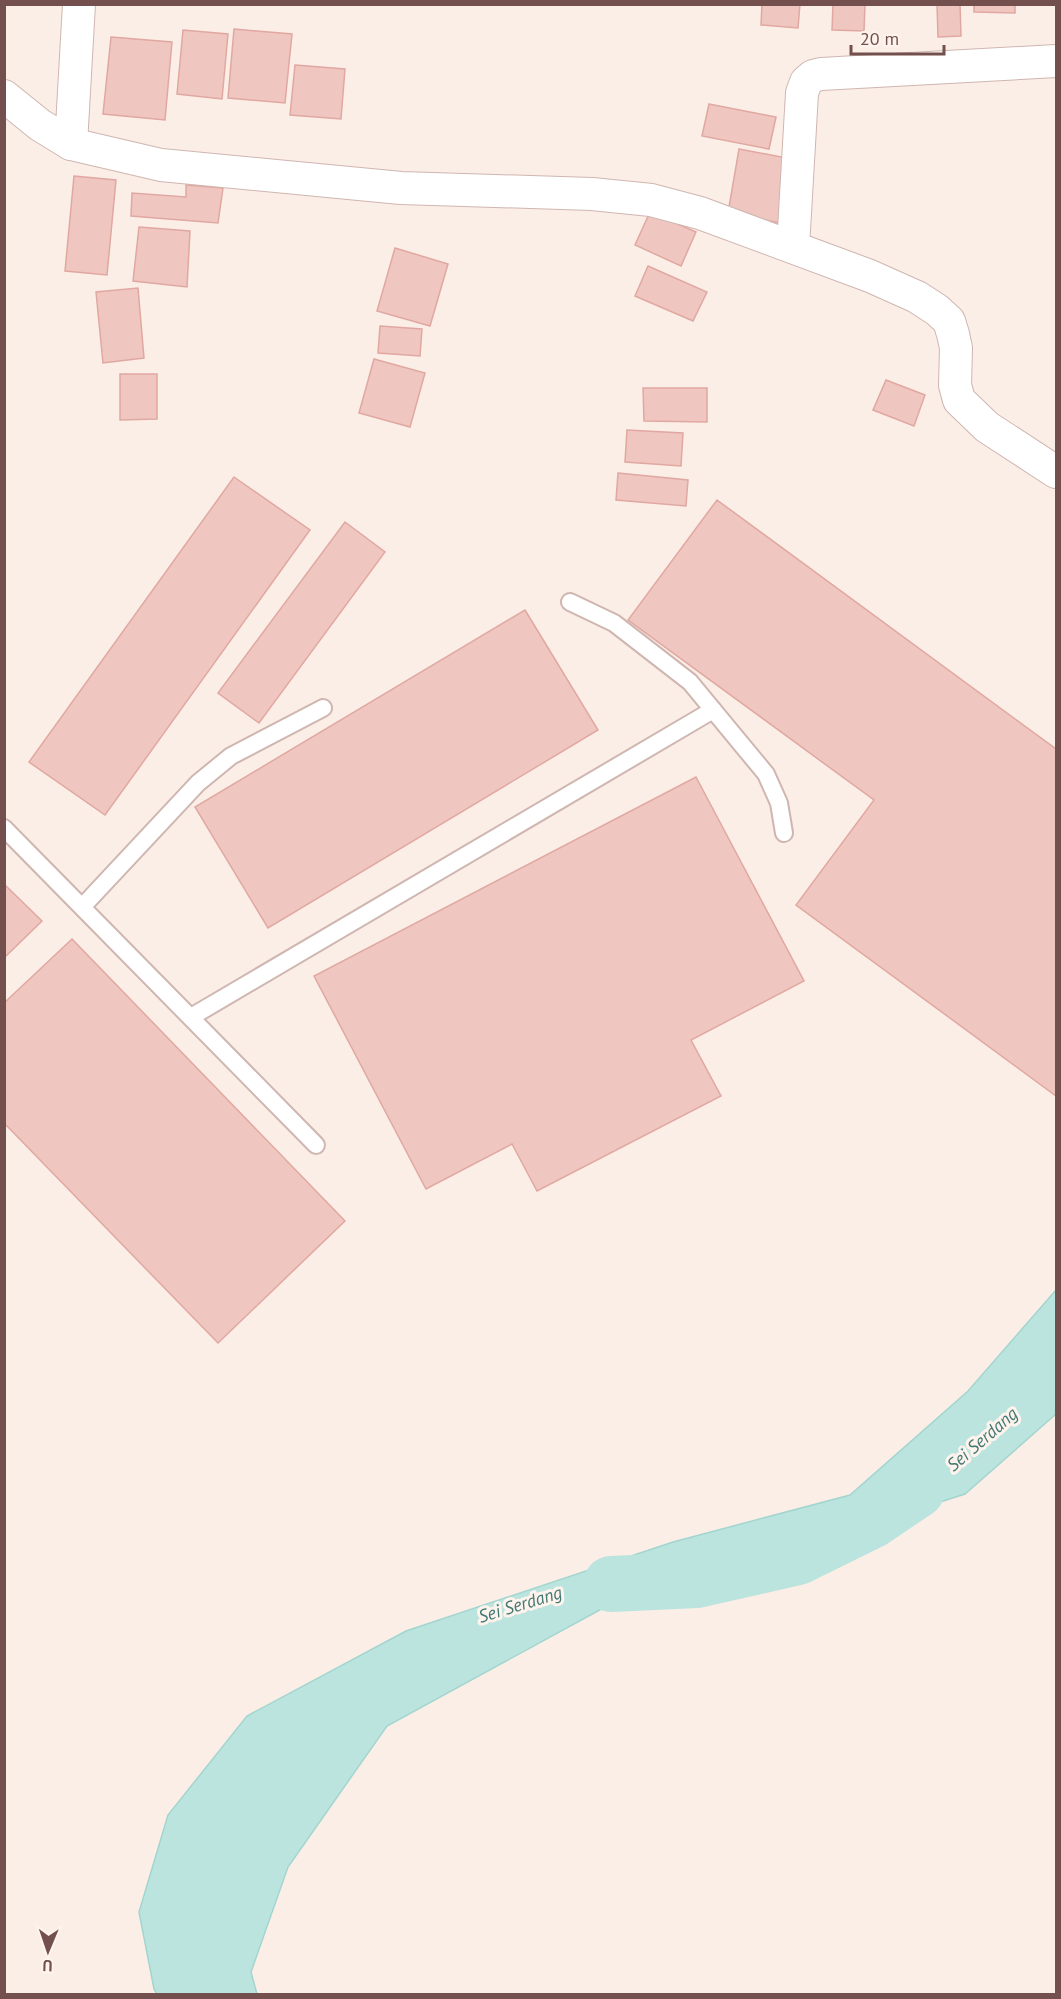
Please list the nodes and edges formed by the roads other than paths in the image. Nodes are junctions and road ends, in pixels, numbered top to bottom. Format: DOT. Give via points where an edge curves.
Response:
graph roads {
  1 [pos="79,4"];
  2 [pos="1056,61"];
  3 [pos="4,96"];
  4 [pos="71,144"];
  5 [pos="793,247"];
  6 [pos="1056,472"];
  7 [pos="570,602"];
  8 [pos="323,708"];
  9 [pos="713,710"];
  10 [pos="4,828"];
  11 [pos="784,833"];
  12 [pos="83,906"];
  13 [pos="191,1017"];
  14 [pos="316,1145"];
  1 -- 4 [label="street"];
  2 -- 5 [label="street" via="813,76 802,93"];
  3 -- 4 [label="street"];
  4 -- 5 [label="street" via="161,165 400,188 592,194 651,200 700,213"];
  5 -- 6 [label="street" via="870,276 937,310 949,321 953,334 959,400 987,427"];
  7 -- 9 [label="lane" via="614,623 690,682"];
  8 -- 12 [label="lane" via="231,756 198,783"];
  9 -- 11 [label="lane" via="766,774 779,803"];
  9 -- 13 [label="lane"];
  10 -- 12 [label="lane"];
  12 -- 13 [label="lane"];
  13 -- 14 [label="lane"];
}
